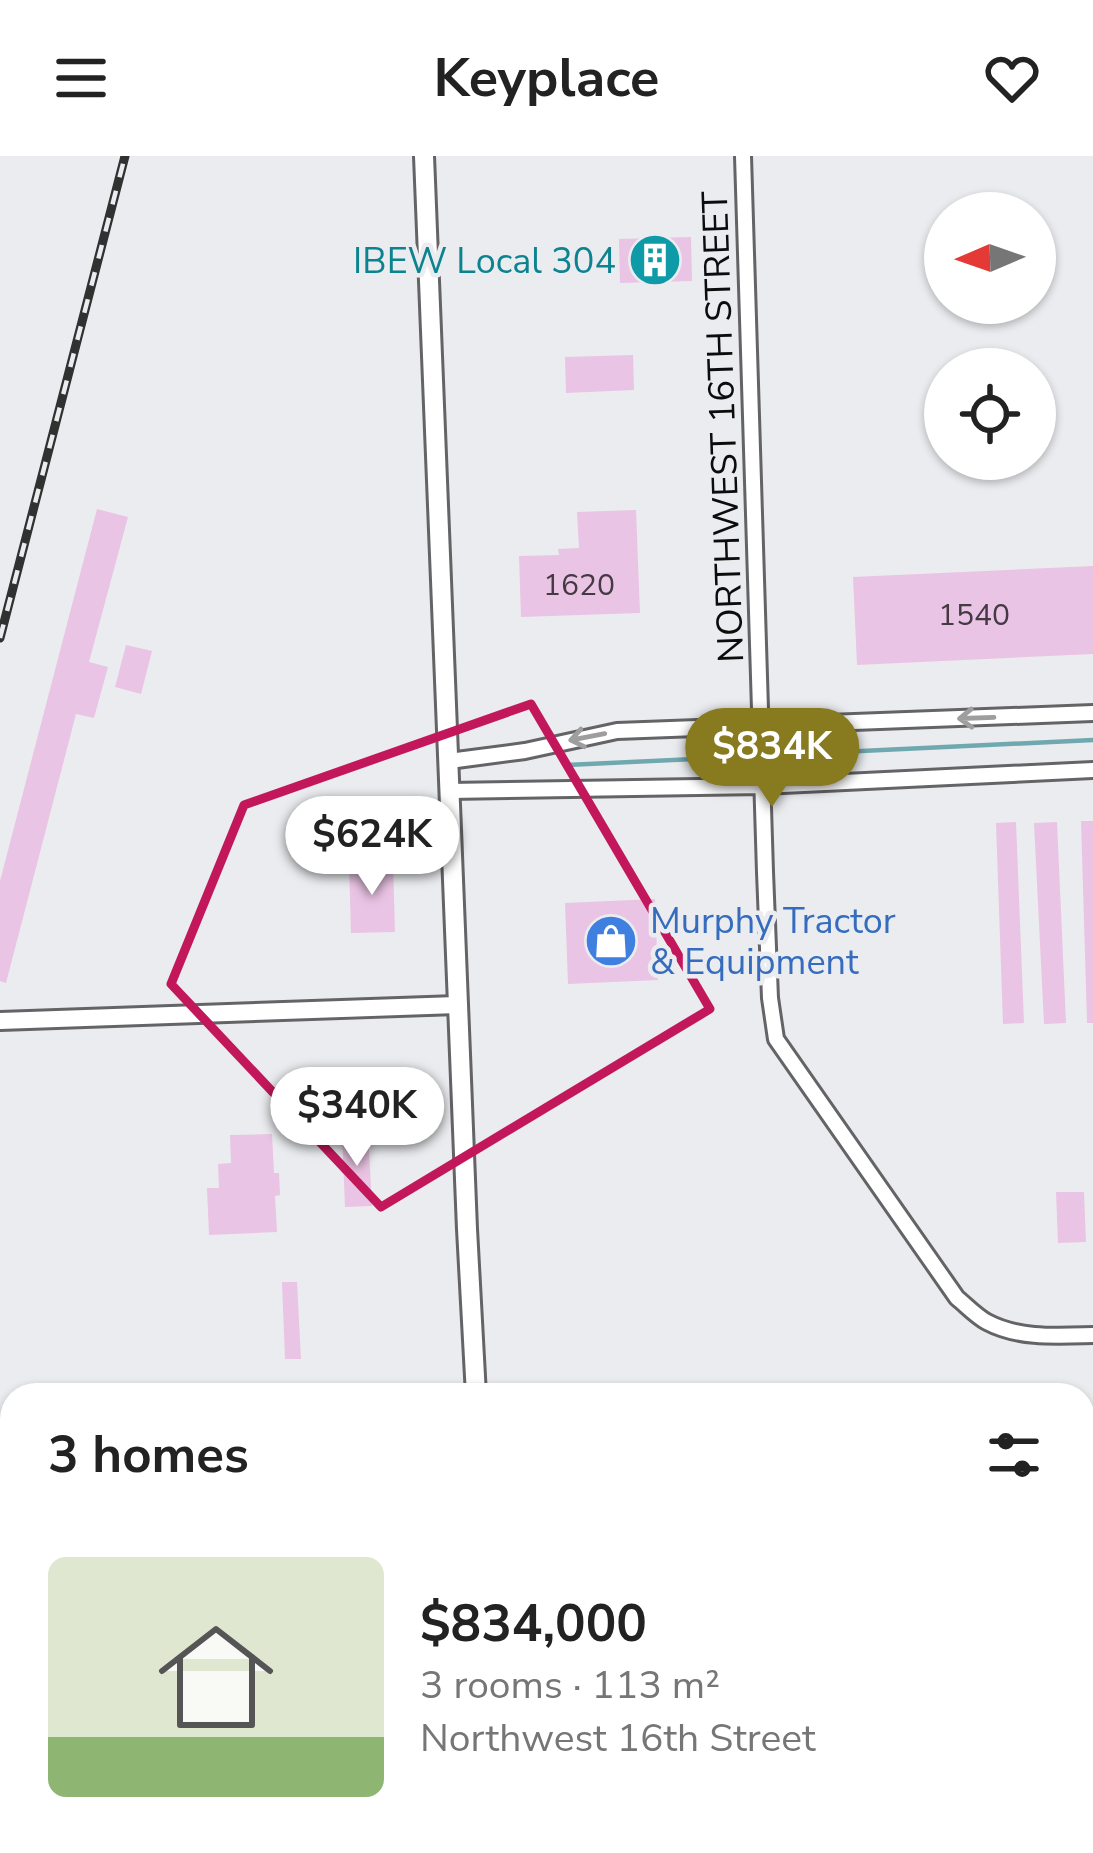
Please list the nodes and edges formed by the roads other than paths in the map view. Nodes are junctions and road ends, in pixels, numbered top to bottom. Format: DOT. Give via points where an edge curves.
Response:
graph roads {
  1 [pos="424,156"];
  2 [pos="743,156"];
  3 [pos="1093,713"];
  4 [pos="762,726"];
  5 [pos="449,760"];
  6 [pos="1093,770"];
  7 [pos="762,785"];
  8 [pos="449,791"];
  9 [pos="458,1005"];
  10 [pos="0,1021"];
  11 [pos="1093,1335"];
  12 [pos="475,1383"];
  1 -- 5 [label="main road"];
  2 -- 4 [label="street, NORTHWEST 16TH STREET"];
  3 -- 4 [label="street, one-way"];
  4 -- 5 [label="street, one-way" via="617,731"];
  4 -- 7 [label="street, NORTHWEST 16TH STREET"];
  5 -- 8 [label="main road"];
  6 -- 7 [label="street"];
  7 -- 8 [label="street"];
  7 -- 11 [label="street, NORTHWEST 16TH STREET" via="776,1039 957,1298 1007,1330"];
  8 -- 9 [label="main road"];
  9 -- 10 [label="street"];
  9 -- 12 [label="main road"];
}
